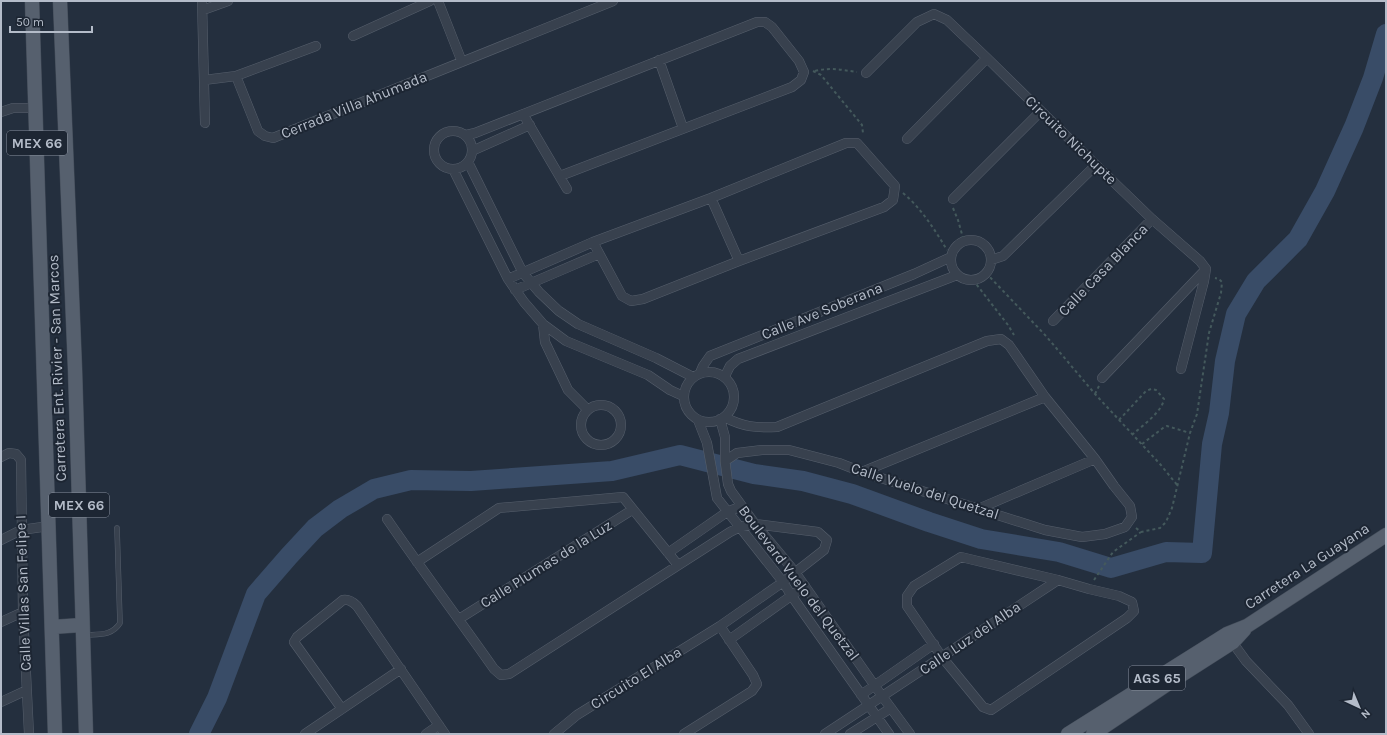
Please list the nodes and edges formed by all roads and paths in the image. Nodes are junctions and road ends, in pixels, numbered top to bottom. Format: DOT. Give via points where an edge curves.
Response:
graph roads {
  1 [pos="32,1"];
  2 [pos="60,1"];
  3 [pos="228,1"];
  4 [pos="430,1"];
  5 [pos="438,1"];
  6 [pos="613,1"];
  7 [pos="203,5"];
  8 [pos="353,36"];
  9 [pos="316,46"];
  10 [pos="987,58"];
  11 [pos="659,60"];
  12 [pos="462,62"];
  13 [pos="815,71"];
  14 [pos="804,72"];
  15 [pos="866,72"];
  16 [pos="236,76"];
  17 [pos="204,80"];
  18 [pos="36,108"];
  19 [pos="1041,111"];
  20 [pos="1,112"];
  21 [pos="523,114"];
  22 [pos="204,123"];
  23 [pos="530,125"];
  24 [pos="684,128"];
  25 [pos="466,135"];
  26 [pos="908,139"];
  27 [pos="857,142"];
  28 [pos="472,151"];
  29 [pos="468,162"];
  30 [pos="1096,166"];
  31 [pos="454,169"];
  32 [pos="560,176"];
  33 [pos="895,186"];
  34 [pos="567,189"];
  35 [pos="711,198"];
  36 [pos="953,198"];
  37 [pos="1152,220"];
  38 [pos="593,242"];
  39 [pos="958,245"];
  40 [pos="599,254"];
  41 [pos="951,257"];
  42 [pos="991,260"];
  43 [pos="739,261"];
  44 [pos="1206,269"];
  45 [pos="523,273"];
  46 [pos="986,273"];
  47 [pos="957,275"];
  48 [pos="508,279"];
  49 [pos="973,280"];
  50 [pos="1204,281"];
  51 [pos="530,283"];
  52 [pos="515,290"];
  53 [pos="1053,321"];
  54 [pos="544,324"];
  55 [pos="1009,345"];
  56 [pos="1181,369"];
  57 [pos="696,375"];
  58 [pos="724,376"];
  59 [pos="1102,378"];
  60 [pos="683,396"];
  61 [pos="1045,397"];
  62 [pos="588,410"];
  63 [pos="722,418"];
  64 [pos="698,420"];
  65 [pos="1119,420"];
  66 [pos="1190,433"];
  67 [pos="1133,434"];
  68 [pos="1142,444"];
  69 [pos="1,457"];
  70 [pos="1095,458"];
  71 [pos="725,461"];
  72 [pos="862,472"];
  73 [pos="1178,487"];
  74 [pos="742,506"];
  75 [pos="978,509"];
  76 [pos="632,510"];
  77 [pos="728,512"];
  78 [pos="387,518"];
  79 [pos="756,524"];
  80 [pos="50,526"];
  81 [pos="740,526"];
  82 [pos="1125,527"];
  83 [pos="117,528"];
  84 [pos="21,530"];
  85 [pos="1141,532"];
  86 [pos="1386,535"];
  87 [pos="1,540"];
  88 [pos="668,553"];
  89 [pos="417,562"];
  90 [pos="678,565"];
  91 [pos="795,572"];
  92 [pos="1058,580"];
  93 [pos="783,582"];
  94 [pos="805,586"];
  95 [pos="1089,589"];
  96 [pos="791,595"];
  97 [pos="23,612"];
  98 [pos="459,619"];
  99 [pos="1,622"];
  100 [pos="720,626"];
  101 [pos="52,628"];
  102 [pos="83,630"];
  103 [pos="1230,638"];
  104 [pos="729,640"];
  105 [pos="934,644"];
  106 [pos="942,657"];
  107 [pos="401,669"];
  108 [pos="875,685"];
  109 [pos="26,690"];
  110 [pos="862,694"];
  111 [pos="882,696"];
  112 [pos="1,702"];
  113 [pos="869,705"];
  114 [pos="891,708"];
  115 [pos="342,709"];
  116 [pos="877,716"];
  117 [pos="440,725"];
  118 [pos="29,734"];
  119 [pos="55,734"];
  120 [pos="86,734"];
  121 [pos="305,734"];
  122 [pos="426,734"];
  123 [pos="445,734"];
  124 [pos="554,734"];
  125 [pos="684,734"];
  126 [pos="825,734"];
  127 [pos="850,734"];
  128 [pos="889,734"];
  129 [pos="910,734"];
  130 [pos="1068,734"];
  131 [pos="1093,734"];
  132 [pos="1310,734"];
  1 -- 18 [label="main road, Carretera Ent. Rivier - San Marcos / MEX 66"];
  2 -- 102 [label="main road, Carretera Ent. Rivier - San Marcos / MEX 66"];
  3 -- 7 [label="street"];
  4 -- 8 [label="street"];
  5 -- 12 [label="street"];
  6 -- 12 [label="street, Cerrada Villa Ahumada"];
  7 -- 17 [label="street"];
  9 -- 16 [label="street"];
  10 -- 15 [label="street, Circuito Nichupte" via="947,20 934,14 917,22"];
  10 -- 19 [label="street, Circuito Nichupte"];
  10 -- 26 [label="street"];
  11 -- 14 [label="street" via="757,22 765,22 799,61"];
  11 -- 21 [label="street"];
  11 -- 24 [label="street"];
  12 -- 16 [label="street, Cerrada Villa Ahumada" via="273,138 258,131"];
  13 -- 14 [label="path"];
  13 -- 15 [label="path" via="838,68"];
  13 -- 27 [label="path" via="862,125 863,133"];
  14 -- 24 [label="street" via="801,80 792,87"];
  16 -- 17 [label="street"];
  17 -- 22 [label="street"];
  18 -- 20 [label="street" via="13,108"];
  18 -- 80 [label="main road, Carretera Ent. Rivier - San Marcos / MEX 66"];
  19 -- 30 [label="street, Circuito Nichupte"];
  19 -- 36 [label="street"];
  21 -- 23 [label="street"];
  21 -- 25 [label="street"];
  23 -- 28 [label="street"];
  23 -- 32 [label="street"];
  24 -- 32 [label="street"];
  25 -- 28 [label="street" via="470,139"];
  25 -- 31 [label="street" via="455,130 450,131 440,136 434,146 435,157 443,166"];
  27 -- 33 [label="street"];
  27 -- 35 [label="street" via="846,143"];
  28 -- 29 [label="street"];
  29 -- 31 [label="street"];
  29 -- 45 [label="street"];
  30 -- 37 [label="street, Circuito Nichupte"];
  30 -- 42 [label="street" via="1003,256"];
  31 -- 48 [label="street"];
  32 -- 34 [label="street"];
  33 -- 41 [label="path" via="915,204"];
  33 -- 43 [label="street" via="893,200 884,207"];
  35 -- 38 [label="street"];
  35 -- 43 [label="street"];
  36 -- 39 [label="path" via="953,208 963,238"];
  37 -- 44 [label="street, Circuito Nichupte"];
  37 -- 53 [label="street, Calle Casa Blanca"];
  38 -- 40 [label="street"];
  38 -- 45 [label="street"];
  39 -- 41 [label="street"];
  39 -- 42 [label="street" via="972,240 979,242 985,246"];
  40 -- 43 [label="street" via="622,296 631,301 643,299"];
  40 -- 51 [label="street"];
  41 -- 47 [label="street" via="952,267"];
  41 -- 57 [label="street, Calle Ave Soberana" via="710,356"];
  42 -- 46 [label="street"];
  44 -- 50 [label="street"];
  44 -- 59 [label="street"];
  45 -- 48 [label="street"];
  45 -- 51 [label="street"];
  46 -- 49 [label="street"];
  46 -- 65 [label="path" via="1046,336"];
  47 -- 49 [label="street"];
  47 -- 58 [label="street, Calle Ave Soberana" via="738,359"];
  48 -- 52 [label="street"];
  49 -- 55 [label="path" via="1012,331 1014,339"];
  50 -- 56 [label="street"];
  50 -- 66 [label="path" via="1214,277 1219,279 1222,282 1222,293 1209,333 1198,407"];
  51 -- 52 [label="street"];
  51 -- 57 [label="street" via="578,324"];
  52 -- 54 [label="street"];
  54 -- 60 [label="street" via="566,340 648,375"];
  54 -- 62 [label="street" via="544,342 568,390"];
  55 -- 61 [label="street"];
  55 -- 63 [label="street" via="1001,338 987,341 777,427 755,428"];
  57 -- 58 [label="street" via="708,371"];
  57 -- 60 [label="street" via="685,387"];
  58 -- 63 [label="street" via="729,381 735,397 733,406"];
  60 -- 64 [label="street" via="685,407"];
  61 -- 70 [label="street"];
  61 -- 72 [label="street"];
  62 -- 62 [label="street" via="581,426 585,436 596,444 609,443 615,439 620,428 617,413 606,406 594,406"];
  63 -- 64 [label="street" via="707,422"];
  63 -- 71 [label="street, Boulevard Vuelo del Quetzal"];
  64 -- 77 [label="street, Boulevard Vuelo del Quetzal" via="707,443 714,491"];
  65 -- 67 [label="path"];
  65 -- 67 [label="path" via="1146,392 1156,390 1164,399 1163,404"];
  66 -- 68 [label="path" via="1167,426"];
  66 -- 73 [label="path"];
  67 -- 68 [label="path"];
  68 -- 73 [label="path"];
  69 -- 84 [label="street, Calle Villas San Felipe I" via="16,454 21,460"];
  70 -- 75 [label="street"];
  70 -- 82 [label="street" via="1130,506 1132,518"];
  71 -- 72 [label="street, Calle Vuelo del Quetzal" via="737,452 789,450 840,463"];
  71 -- 74 [label="street, Boulevard Vuelo del Quetzal" via="728,484"];
  72 -- 75 [label="street, Calle Vuelo del Quetzal"];
  73 -- 85 [label="path" via="1166,522 1160,528"];
  74 -- 77 [label="street"];
  74 -- 79 [label="street, Boulevard Vuelo del Quetzal"];
  75 -- 82 [label="street, Calle Vuelo del Quetzal" via="1045,530 1082,537 1105,534"];
  76 -- 88 [label="street"];
  76 -- 89 [label="street" via="623,498 499,508"];
  76 -- 98 [label="street, Calle Plumas de la Luz"];
  77 -- 81 [label="street, Boulevard Vuelo del Quetzal"];
  77 -- 88 [label="street"];
  78 -- 89 [label="street"];
  79 -- 81 [label="street"];
  79 -- 91 [label="street, Boulevard Vuelo del Quetzal"];
  79 -- 91 [label="street, Circuito El Alba" via="818,532 827,540 824,550"];
  80 -- 84 [label="street"];
  80 -- 101 [label="main road, Carretera Ent. Rivier - San Marcos / MEX 66"];
  81 -- 90 [label="street"];
  81 -- 93 [label="street, Boulevard Vuelo del Quetzal"];
  82 -- 85 [label="path" via="1134,526"];
  83 -- 102 [label="lane" via="120,622 116,630 109,633"];
  84 -- 87 [label="street"];
  84 -- 97 [label="street, Calle Villas San Felipe I"];
  85 -- 95 [label="path" via="1113,552"];
  86 -- 103 [label="main road, Carretera La Guayana / AGS 65"];
  88 -- 90 [label="street"];
  89 -- 98 [label="street"];
  90 -- 98 [label="street" via="509,674 501,674 494,669"];
  91 -- 93 [label="street, Circuito El Alba"];
  91 -- 94 [label="street, Boulevard Vuelo del Quetzal"];
  92 -- 95 [label="street"];
  92 -- 105 [label="street" via="961,557 914,586 907,596 907,606"];
  92 -- 106 [label="street, Calle Luz del Alba"];
  93 -- 96 [label="street, Boulevard Vuelo del Quetzal"];
  93 -- 100 [label="street, Circuito El Alba"];
  94 -- 96 [label="street"];
  94 -- 108 [label="street, Boulevard Vuelo del Quetzal"];
  95 -- 106 [label="street" via="1132,602 1134,611 991,710 976,700"];
  96 -- 104 [label="street"];
  96 -- 110 [label="street, Boulevard Vuelo del Quetzal"];
  97 -- 99 [label="street"];
  97 -- 109 [label="street, Calle Villas San Felipe I"];
  100 -- 104 [label="street"];
  100 -- 124 [label="street, Circuito El Alba" via="577,715"];
  101 -- 102 [label="main road"];
  101 -- 119 [label="main road, Carretera Ent. Rivier - San Marcos / MEX 66"];
  102 -- 120 [label="main road, Carretera Ent. Rivier - San Marcos / MEX 66"];
  103 -- 130 [label="main road, Carretera La Guayana / AGS 65"];
  103 -- 131 [label="main road, Carretera La Guayana / AGS 65"];
  103 -- 132 [label="street" via="1246,661 1288,705"];
  104 -- 125 [label="street" via="757,684 752,691"];
  105 -- 106 [label="street"];
  105 -- 108 [label="street, Calle Luz del Alba"];
  106 -- 111 [label="street, Calle Luz del Alba"];
  107 -- 115 [label="street"];
  107 -- 115 [label="street" via="357,606 352,601 343,600 294,642"];
  107 -- 117 [label="street"];
  108 -- 110 [label="street, Calle Luz del Alba"];
  108 -- 111 [label="street, Boulevard Vuelo del Quetzal"];
  109 -- 112 [label="street"];
  109 -- 118 [label="street, Calle Villas San Felipe I"];
  110 -- 113 [label="street, Boulevard Vuelo del Quetzal"];
  111 -- 113 [label="street, Calle Luz del Alba"];
  111 -- 114 [label="street, Boulevard Vuelo del Quetzal"];
  113 -- 116 [label="street, Boulevard Vuelo del Quetzal"];
  113 -- 126 [label="street, Calle Luz del Alba"];
  114 -- 116 [label="street"];
  114 -- 129 [label="street, Boulevard Vuelo del Quetzal"];
  115 -- 121 [label="street"];
  116 -- 127 [label="street"];
  116 -- 128 [label="street, Boulevard Vuelo del Quetzal"];
  117 -- 122 [label="street"];
  117 -- 123 [label="street"];
}
